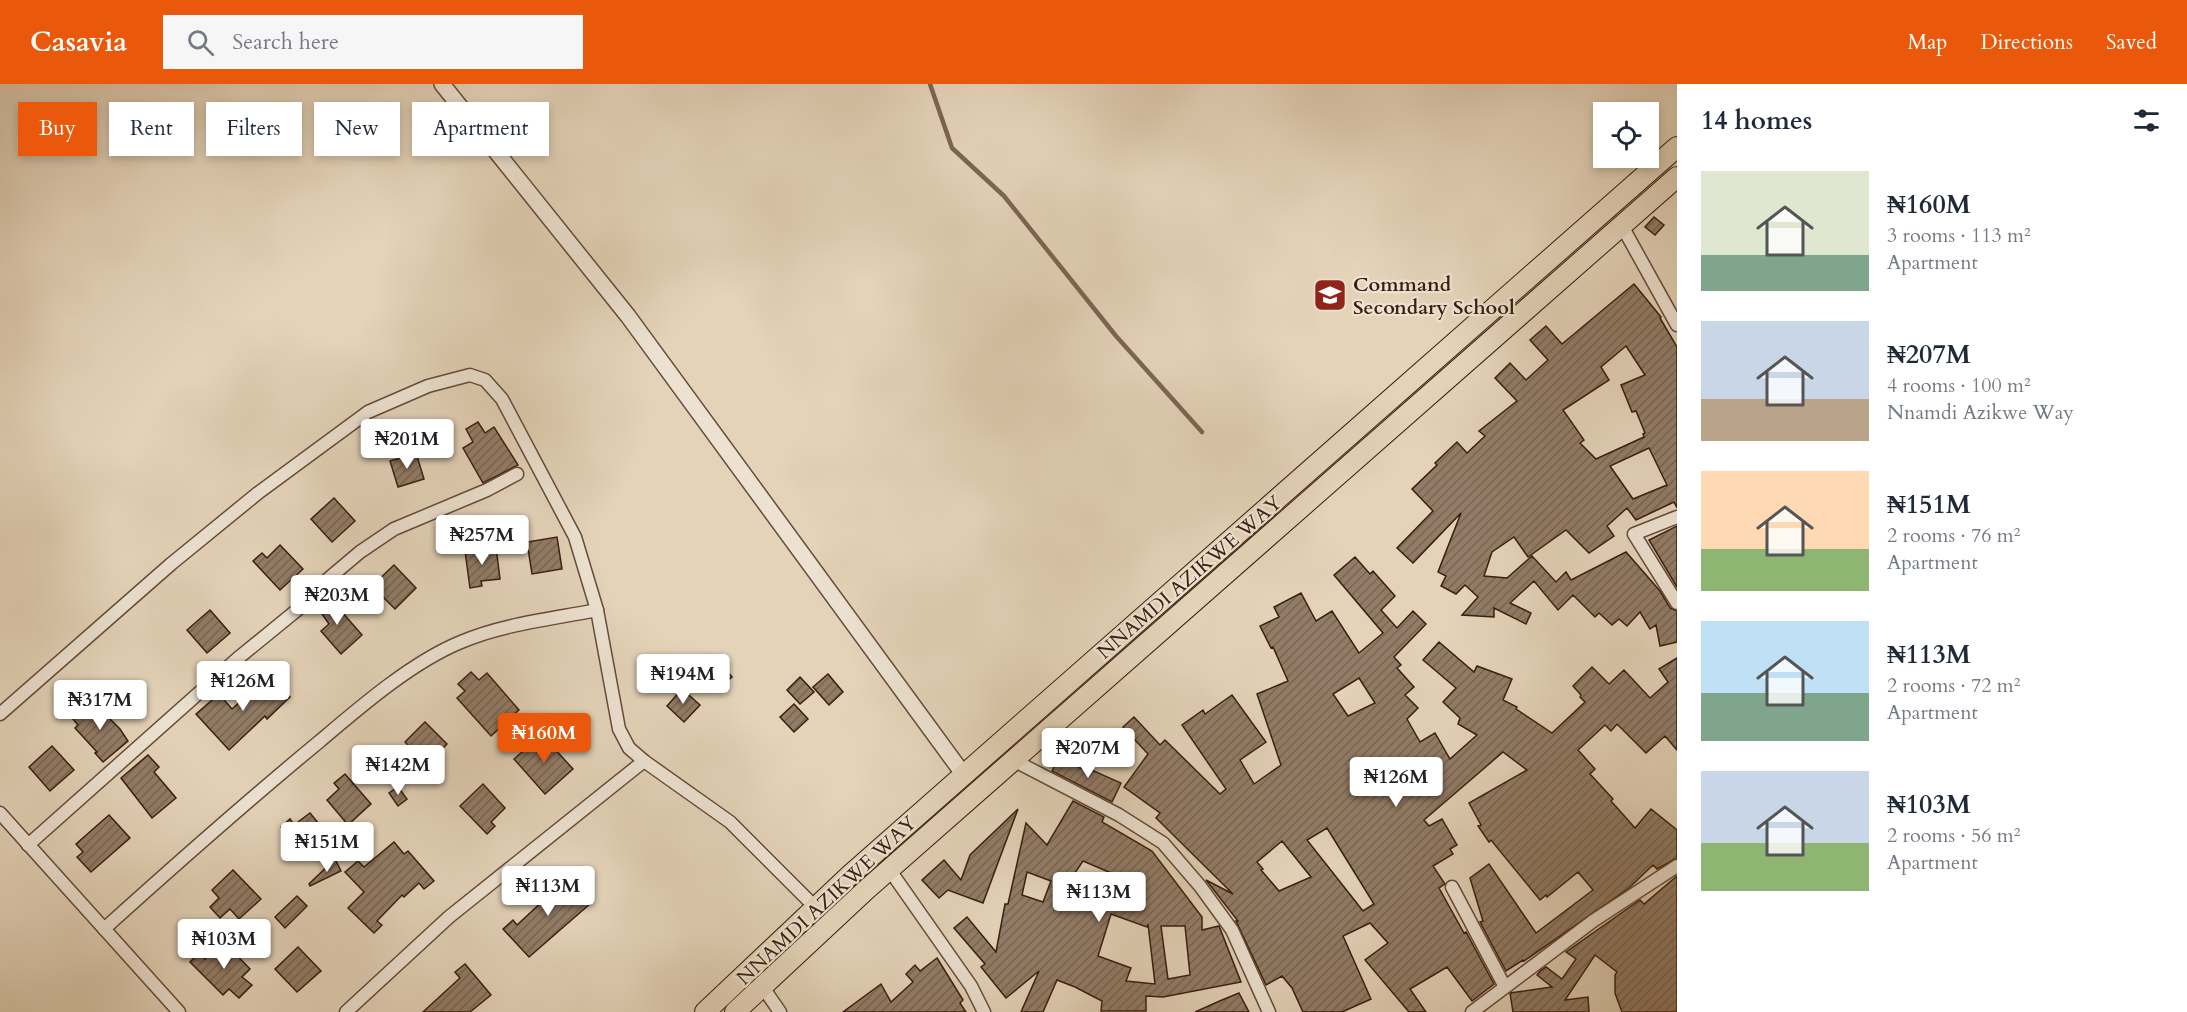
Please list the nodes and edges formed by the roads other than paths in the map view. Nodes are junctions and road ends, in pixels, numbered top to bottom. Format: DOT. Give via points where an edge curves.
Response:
graph roads {
  1 [pos="442,84"];
  2 [pos="1677,147"];
  3 [pos="1677,177"];
  4 [pos="1622,226"];
  5 [pos="1677,325"];
  6 [pos="517,474"];
  7 [pos="1677,517"];
  8 [pos="1677,603"];
  9 [pos="597,610"];
  10 [pos="0,714"];
  11 [pos="1013,760"];
  12 [pos="644,761"];
  13 [pos="964,775"];
  14 [pos="0,813"];
  15 [pos="28,844"];
  16 [pos="1677,866"];
  17 [pos="889,869"];
  18 [pos="1452,887"];
  19 [pos="816,908"];
  20 [pos="104,929"];
  21 [pos="762,986"];
  22 [pos="1505,987"];
  23 [pos="179,1012"];
  24 [pos="346,1012"];
  25 [pos="705,1012"];
  26 [pos="735,1012"];
  27 [pos="780,1012"];
  28 [pos="984,1012"];
  29 [pos="1269,1012"];
  30 [pos="1472,1012"];
  1 -- 13 [label="street" via="628,316"];
  2 -- 13 [label="highway, NNAMDI AZIKWE WAY"];
  3 -- 4 [label="highway, NNAMDI AZIKWE WAY"];
  4 -- 5 [label="street"];
  4 -- 11 [label="highway, NNAMDI AZIKWE WAY"];
  6 -- 15 [label="street" via="394,528 360,552"];
  7 -- 8 [label="street" via="1634,534"];
  9 -- 10 [label="street" via="575,537 502,399 485,380 470,375 428,386 368,412 258,493 171,564"];
  9 -- 12 [label="street" via="619,729 629,748"];
  9 -- 20 [label="street" via="496,630 460,642 417,666 353,713 241,806"];
  11 -- 17 [label="highway, NNAMDI AZIKWE WAY"];
  11 -- 29 [label="street" via="1119,815 1163,843 1233,930"];
  12 -- 19 [label="street" via="730,822"];
  12 -- 24 [label="street" via="449,917"];
  13 -- 19 [label="highway, NNAMDI AZIKWE WAY"];
  14 -- 15 [label="street"];
  15 -- 20 [label="street"];
  16 -- 22 [label="street" via="1593,921"];
  17 -- 21 [label="highway, NNAMDI AZIKWE WAY"];
  17 -- 28 [label="street" via="971,986"];
  18 -- 22 [label="street"];
  19 -- 25 [label="highway, NNAMDI AZIKWE WAY"];
  20 -- 23 [label="street"];
  21 -- 26 [label="highway, NNAMDI AZIKWE WAY"];
  21 -- 27 [label="street"];
  22 -- 30 [label="street"];
}
